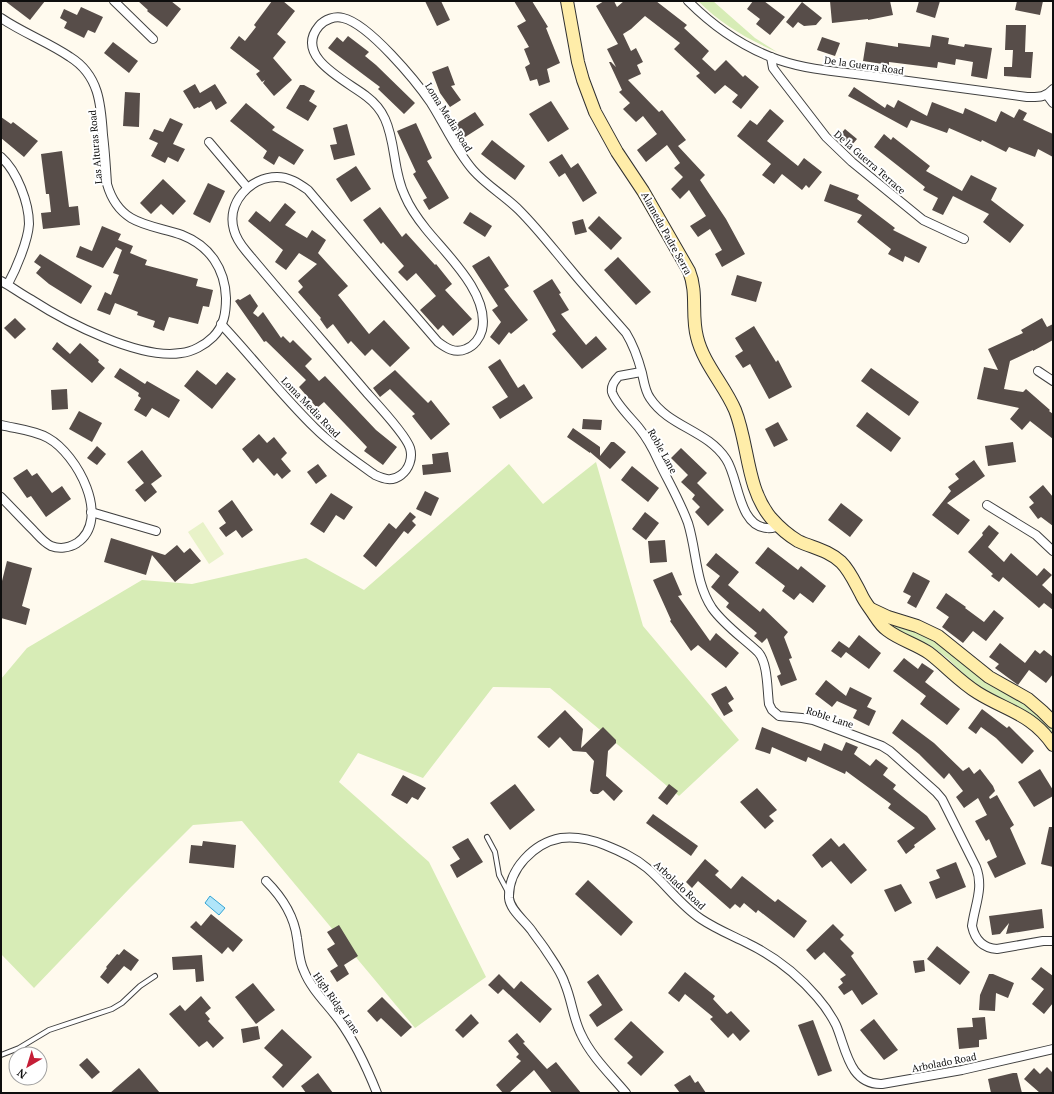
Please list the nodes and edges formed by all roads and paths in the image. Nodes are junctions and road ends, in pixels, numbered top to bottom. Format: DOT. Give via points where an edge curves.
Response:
graph roads {
  1 [pos="114,1"];
  2 [pos="566,1"];
  3 [pos="688,1"];
  4 [pos="1,18"];
  5 [pos="153,39"];
  6 [pos="771,57"];
  7 [pos="1050,92"];
  8 [pos="1053,103"];
  9 [pos="209,142"];
  10 [pos="1,157"];
  11 [pos="247,187"];
  12 [pos="964,239"];
  13 [pos="4,283"];
  14 [pos="221,324"];
  15 [pos="1038,371"];
  16 [pos="641,372"];
  17 [pos="1053,381"];
  18 [pos="1,425"];
  19 [pos="1,497"];
  20 [pos="987,505"];
  21 [pos="91,512"];
  22 [pos="779,526"];
  23 [pos="156,531"];
  24 [pos="1053,551"];
  25 [pos="871,609"];
  26 [pos="1053,722"];
  27 [pos="1053,745"];
  28 [pos="487,837"];
  29 [pos="266,881"];
  30 [pos="510,894"];
  31 [pos="1053,941"];
  32 [pos="155,976"];
  33 [pos="1053,1050"];
  34 [pos="1,1055"];
  35 [pos="377,1093"];
  36 [pos="626,1093"];
  1 -- 5 [label="street"];
  2 -- 22 [label="street, Alameda Padre Serra" via="583,80 592,106 600,124 643,191 689,271 694,284 694,324 698,340 735,410 759,496"];
  3 -- 6 [label="street, De la Guerra Road" via="731,36"];
  4 -- 14 [label="street, Las Alturas Road" via="71,57 89,74 99,97 107,184 112,199 130,218 183,236 206,249 224,279 226,314"];
  6 -- 7 [label="street, De la Guerra Road" via="804,66 1027,97 1040,97"];
  6 -- 12 [label="street, De la Guerra Terrace" via="773,68 817,126 843,154 923,220"];
  7 -- 8 [label="street"];
  9 -- 11 [label="street"];
  10 -- 13 [label="street" via="20,184 29,225 19,258"];
  11 -- 14 [label="street, Loma Media Road" via="234,210 233,224 239,242 405,438 411,450 406,470 392,480 380,478 337,448 296,409"];
  11 -- 16 [label="street, Loma Media Road" via="270,178 298,182 308,190 438,342 451,350 463,351 478,339 483,321 482,310 468,280 406,199 399,182 390,133 383,114 366,95 326,68 313,50 314,35 326,21 340,18 354,23 408,73 432,104 464,159 483,180 502,194 533,225 626,333 635,349"];
  13 -- 14 [label="street, Las Alturas Road" via="71,322 147,352 165,354 190,351 213,337"];
  15 -- 17 [label="street"];
  16 -- 22 [label="street, Loma Media Road" via="646,390 656,406 675,422 705,438 722,453 733,473 741,502 750,520 767,528"];
  16 -- 31 [label="street, Roble Lane" via="619,376 613,385 613,393 640,428 680,504 688,524 700,582 709,602 721,618 762,658 772,710 782,717 813,720 882,746 936,792 942,799 980,876 972,926 980,943 997,949"];
  18 -- 21 [label="street" via="34,432 61,447 80,472 89,496"];
  19 -- 21 [label="street" via="41,540 62,548 73,545 84,537 90,526"];
  20 -- 24 [label="street" via="1036,535"];
  21 -- 23 [label="street"];
  22 -- 25 [label="street, Alameda Padre Serra" via="792,537 825,551 841,562"];
  25 -- 26 [label="street" via="938,636 989,676 1028,699"];
  25 -- 27 [label="street, Alameda Padre Serra" via="880,624 888,631 924,650 977,693 1028,719"];
  28 -- 30 [label="lane" via="496,852 499,875"];
  29 -- 35 [label="street, High Ridge Lane" via="276,890 290,912 306,976 344,1028"];
  30 -- 33 [label="street, Arbolado Road" via="520,864 533,850 544,844 571,837 585,838 622,851 648,868 700,918 775,958 805,984 830,1014 852,1068 861,1078 872,1084 962,1070"];
  30 -- 36 [label="street" via="511,906 532,930 557,967 566,986 575,1020 588,1046"];
  32 -- 34 [label="lane" via="112,1010 49,1030 19,1048"];
}
